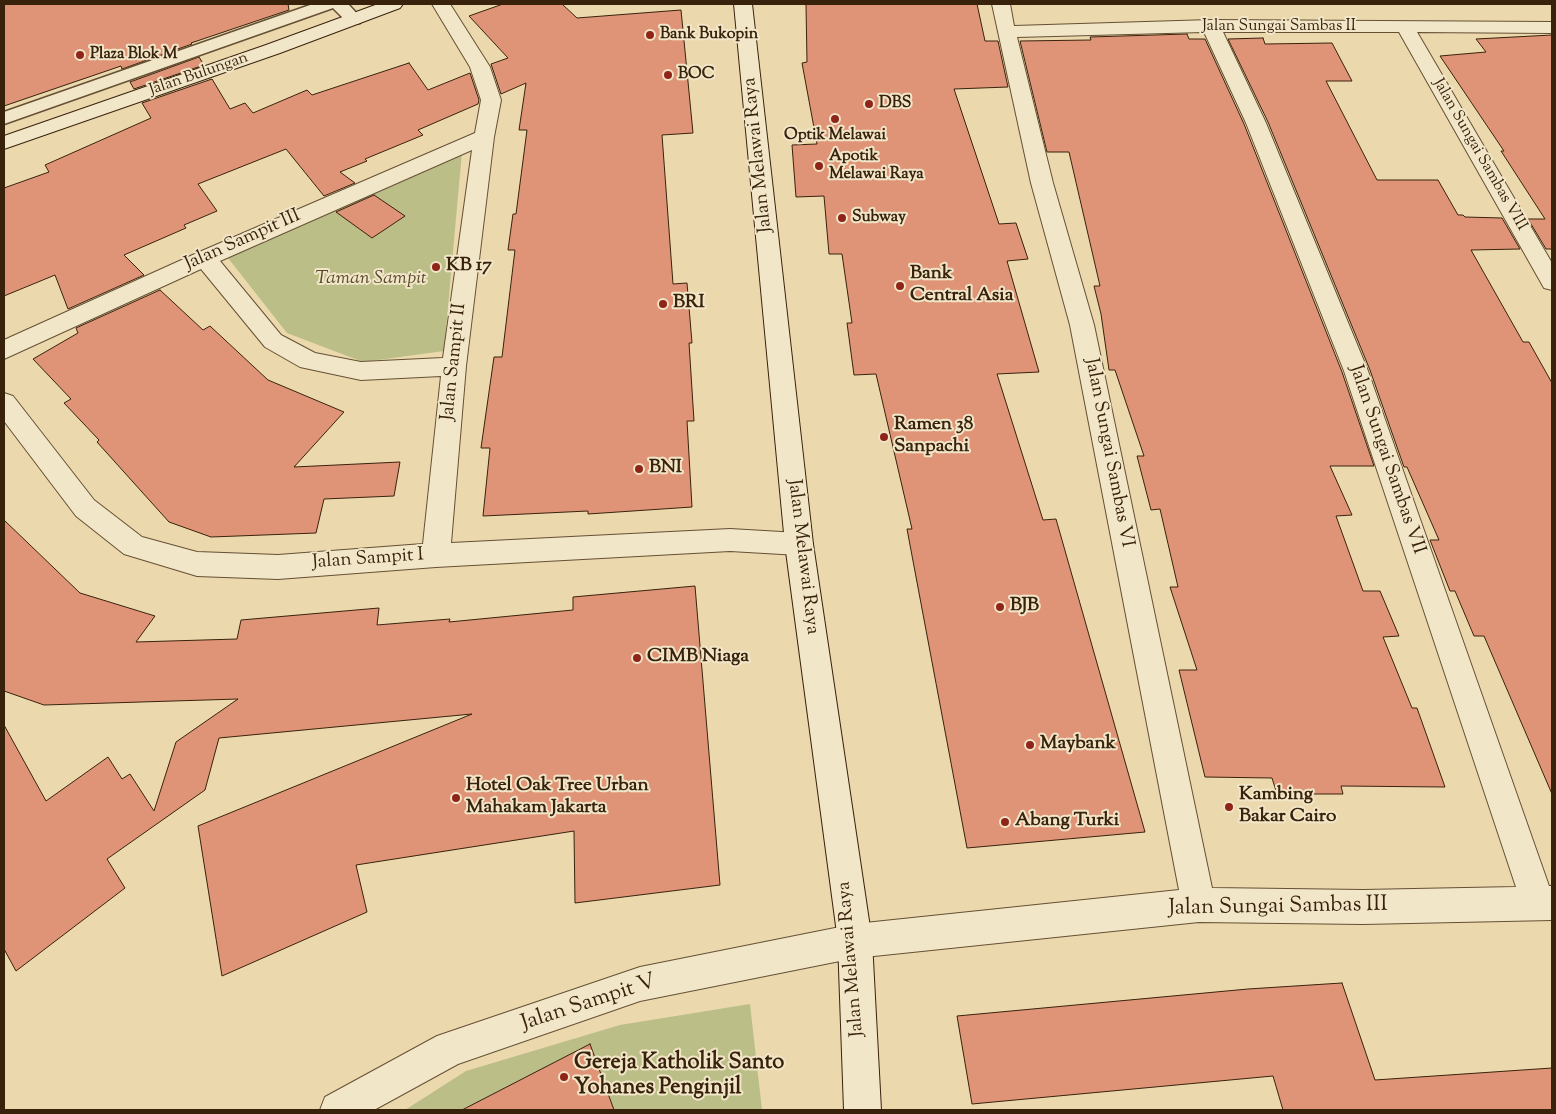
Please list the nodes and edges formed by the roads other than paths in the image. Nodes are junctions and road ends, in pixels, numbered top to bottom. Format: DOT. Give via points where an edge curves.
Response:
graph roads {
  1 [pos="328,4"];
  2 [pos="339,4"];
  3 [pos="394,4"];
  4 [pos="441,4"];
  5 [pos="743,4"];
  6 [pos="1001,4"];
  7 [pos="354,19"];
  8 [pos="1211,26"];
  9 [pos="1405,27"];
  10 [pos="1552,27"];
  11 [pos="260,28"];
  12 [pos="1006,32"];
  13 [pos="273,49"];
  14 [pos="4,118"];
  15 [pos="484,137"];
  16 [pos="4,143"];
  17 [pos="204,258"];
  18 [pos="1552,282"];
  19 [pos="4,350"];
  20 [pos="454,366"];
  21 [pos="4,403"];
  22 [pos="799,544"];
  23 [pos="436,555"];
  24 [pos="1545,903"];
  25 [pos="1199,905"];
  26 [pos="855,941"];
  27 [pos="338,1110"];
  28 [pos="863,1110"];
  1 -- 11 [label="lane"];
  2 -- 7 [label="lane"];
  3 -- 7 [label="street, Jalan Bulungan"];
  4 -- 15 [label="street, Jalan Sampit II" via="480,67 491,100"];
  5 -- 22 [label="street, Jalan Melawai Raya"];
  6 -- 12 [label="street, Jalan Sungai Sambas VI"];
  7 -- 13 [label="street, Jalan Bulungan"];
  8 -- 9 [label="street, Jalan Sungai Sambas II"];
  8 -- 12 [label="street, Jalan Sungai Sambas II"];
  8 -- 24 [label="street, Jalan Sungai Sambas VII" via="1256,123 1356,371"];
  9 -- 10 [label="street, Jalan Sungai Sambas II"];
  9 -- 18 [label="street, Jalan Sungai Sambas VIII"];
  11 -- 13 [label="lane"];
  11 -- 14 [label="lane"];
  12 -- 25 [label="street, Jalan Sungai Sambas VI" via="1042,183 1082,325"];
  13 -- 16 [label="street, Jalan Bulungan"];
  15 -- 17 [label="street, Jalan Sampit III"];
  15 -- 20 [label="street, Jalan Sampit II"];
  17 -- 19 [label="street, Jalan Sampit III"];
  17 -- 20 [label="street" via="273,341 309,361 360,371"];
  20 -- 23 [label="street, Jalan Sampit II"];
  21 -- 23 [label="street, Jalan Sampit I" via="85,508 134,546 196,564 269,566"];
  22 -- 23 [label="street, Jalan Sampit I" via="730,540"];
  22 -- 26 [label="street, Jalan Melawai Raya"];
  24 -- 25 [label="street, Jalan Sungai Sambas III" via="1363,907"];
  25 -- 26 [label="street, Jalan Sungai Sambas III"];
  26 -- 27 [label="street, Jalan Sampit V" via="640,984 450,1049"];
  26 -- 28 [label="street, Jalan Melawai Raya"];
}
